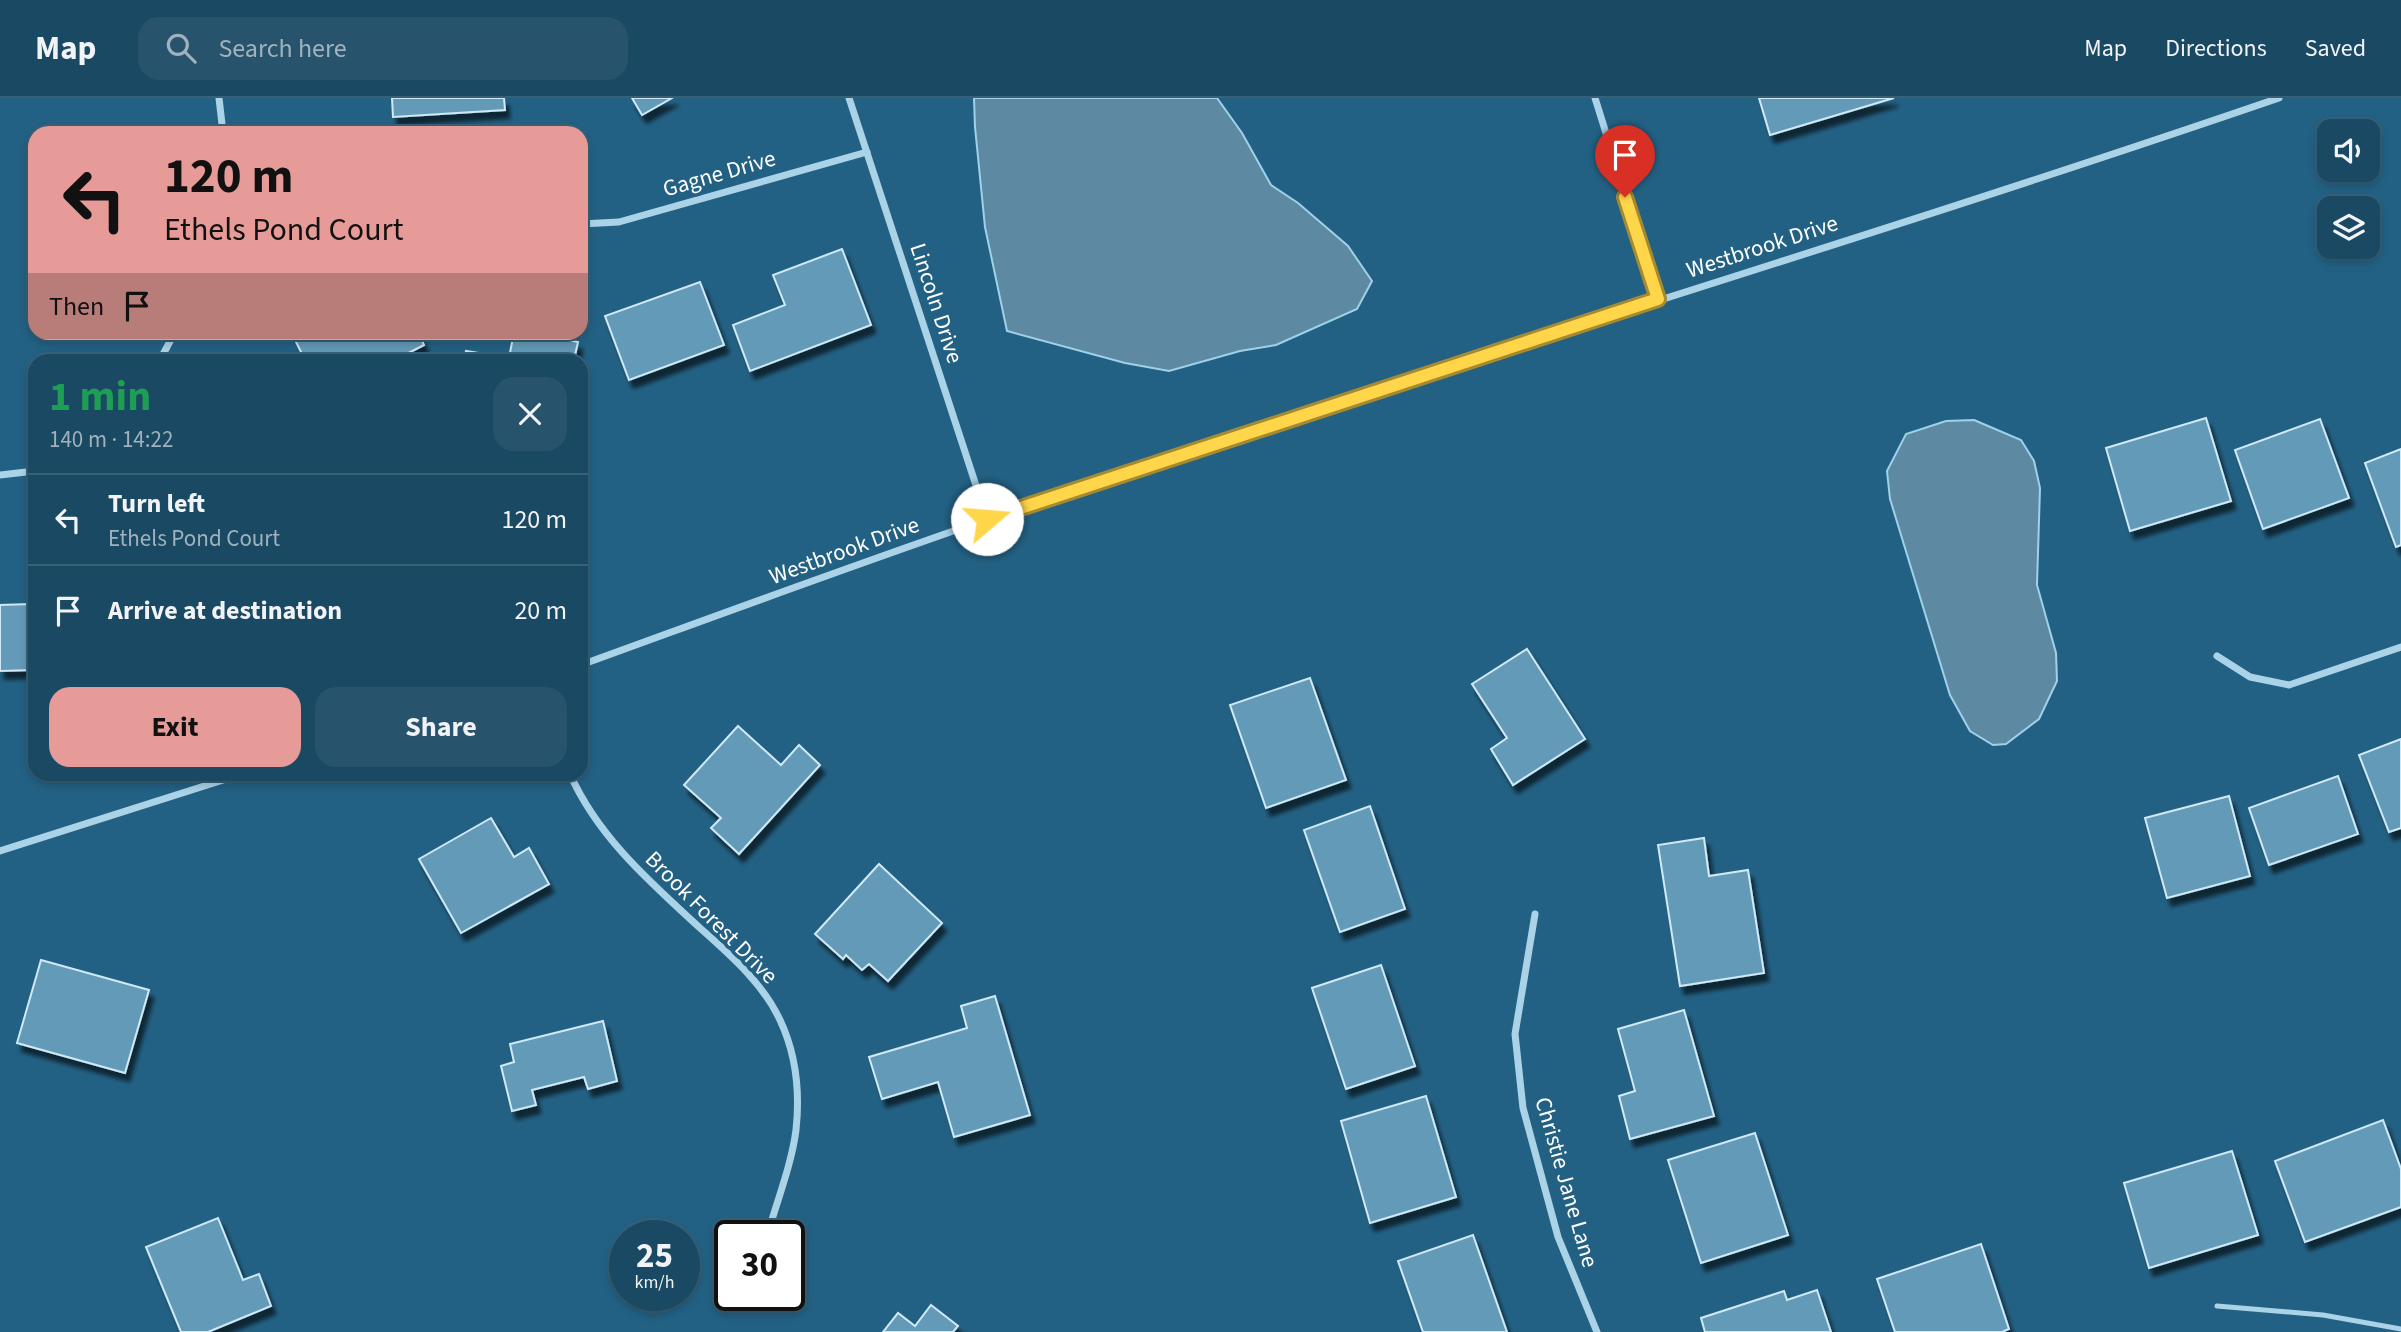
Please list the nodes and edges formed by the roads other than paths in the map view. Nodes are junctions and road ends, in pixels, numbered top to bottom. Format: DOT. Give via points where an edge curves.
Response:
graph roads {
  1 [pos="219,98"];
  2 [pos="849,98"];
  3 [pos="1595,98"];
  4 [pos="2279,98"];
  5 [pos="222,126"];
  6 [pos="867,152"];
  7 [pos="588,224"];
  8 [pos="1658,299"];
  9 [pos="28,472"];
  10 [pos="0,475"];
  11 [pos="987,519"];
  12 [pos="2401,647"];
  13 [pos="2217,656"];
  14 [pos="588,662"];
  15 [pos="220,781"];
  16 [pos="574,781"];
  17 [pos="0,851"];
  18 [pos="1535,914"];
  19 [pos="772,1220"];
  20 [pos="2217,1306"];
  21 [pos="2401,1329"];
  22 [pos="1597,1332"];
  1 -- 5 [label="street"];
  2 -- 6 [label="street, Lincoln Drive"];
  3 -- 8 [label="street"];
  4 -- 8 [label="street, Westbrook Drive"];
  6 -- 7 [label="street, Gagne Drive" via="620,222"];
  6 -- 11 [label="street, Lincoln Drive"];
  8 -- 11 [label="street, Westbrook Drive"];
  9 -- 10 [label="street"];
  11 -- 14 [label="street, Westbrook Drive"];
  12 -- 13 [label="street" via="2289,685 2250,677"];
  15 -- 17 [label="street"];
  16 -- 19 [label="street, Brook Forest Drive" via="614,843 745,971 779,1019 793,1062 796,1131"];
  18 -- 22 [label="street, Christie Jane Lane" via="1515,1034 1523,1108 1558,1237"];
  20 -- 21 [label="lane" via="2323,1315"];
}
